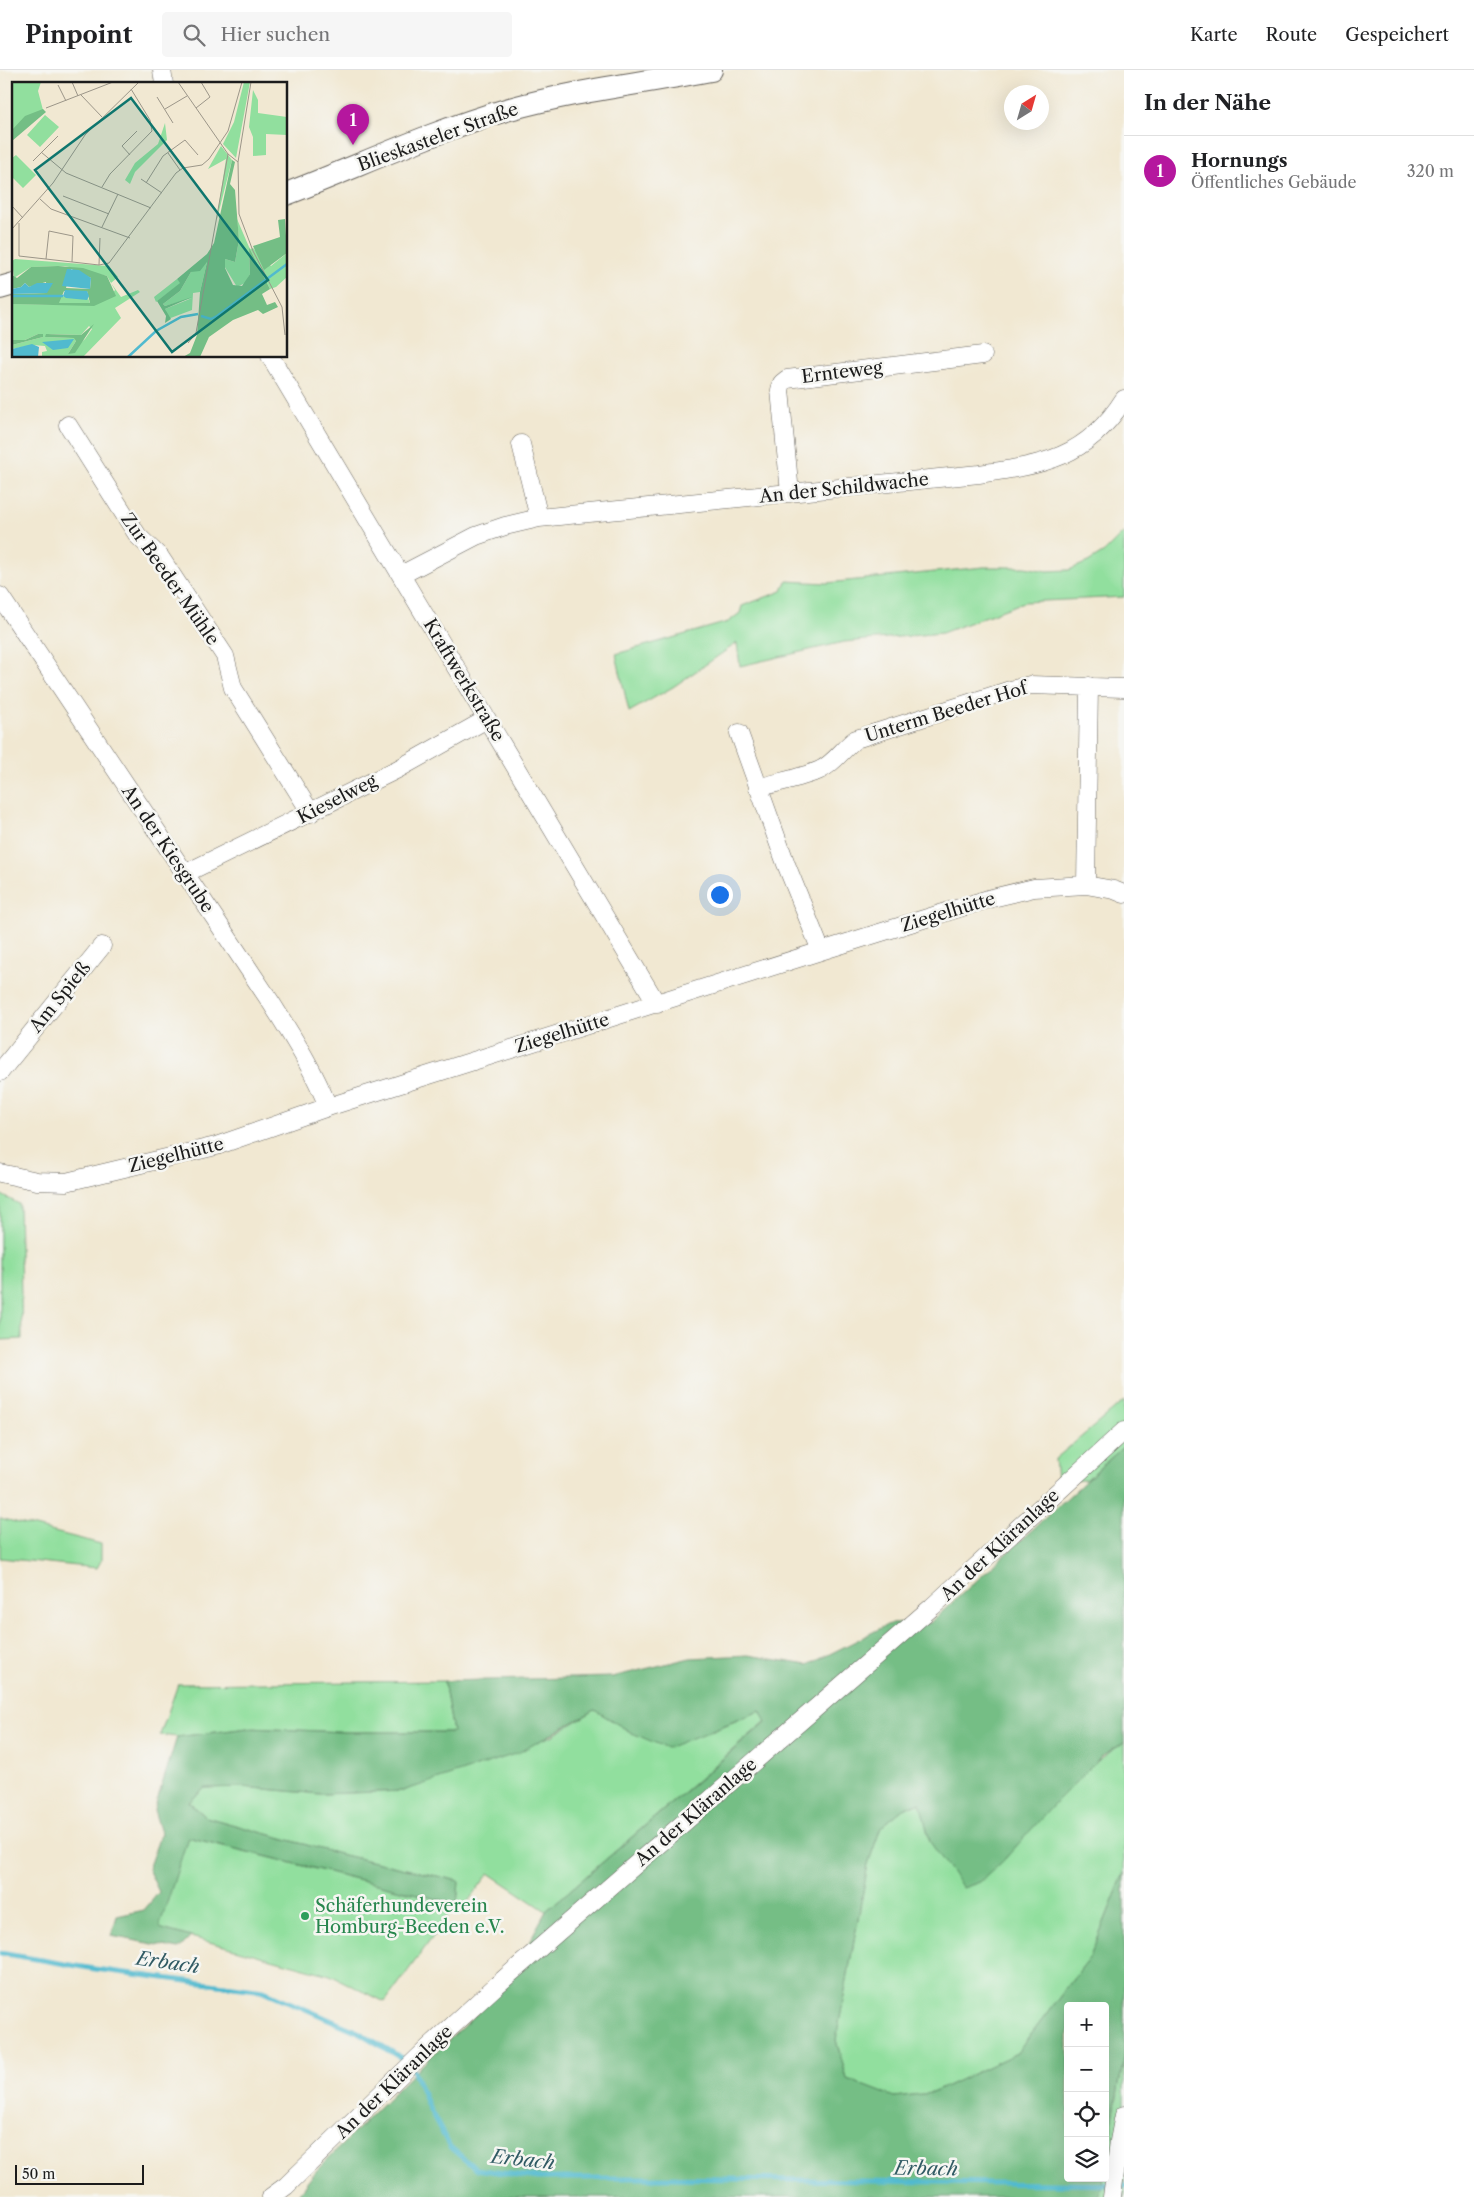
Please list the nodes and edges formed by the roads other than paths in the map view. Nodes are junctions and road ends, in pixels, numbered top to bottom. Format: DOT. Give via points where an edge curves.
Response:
graph roads {
  1 [pos="710,70"];
  2 [pos="288,193"];
  3 [pos="983,355"];
  4 [pos="271,358"];
  5 [pos="1124,399"];
  6 [pos="68,425"];
  7 [pos="521,444"];
  8 [pos="790,493"];
  9 [pos="540,518"];
  10 [pos="401,575"];
  11 [pos="0,596"];
  12 [pos="1089,686"];
  13 [pos="1124,688"];
  14 [pos="487,719"];
  15 [pos="739,733"];
  16 [pos="758,788"];
  17 [pos="311,813"];
  18 [pos="184,874"];
  19 [pos="1086,885"];
  20 [pos="1124,894"];
  21 [pos="102,946"];
  22 [pos="821,951"];
  23 [pos="657,1004"];
  24 [pos="0,1072"];
  25 [pos="328,1107"];
  26 [pos="0,1173"];
  27 [pos="1124,1431"];
  28 [pos="1124,2115"];
  29 [pos="271,2197"];
  30 [pos="1112,2197"];
  1 -- 2 [label="street, Blieskasteler Straße" via="506,110"];
  3 -- 8 [label="street, Ernteweg" via="788,379 782,383 780,390"];
  4 -- 10 [label="street, Kraftwerkstraße"];
  5 -- 8 [label="street, An der Schildwache" via="1113,417 1092,436 1070,452 1046,463 979,474"];
  6 -- 17 [label="street, Zur Beeder Mühle" via="138,536 160,557 225,656 233,688"];
  7 -- 9 [label="street"];
  8 -- 9 [label="street, An der Schildwache"];
  9 -- 10 [label="street, An der Schildwache" via="476,536"];
  10 -- 14 [label="street, Kraftwerkstraße"];
  11 -- 18 [label="street, An der Kiesgrube"];
  12 -- 13 [label="street, Unterm Beeder Hof"];
  12 -- 16 [label="street, Unterm Beeder Hof" via="1030,685 998,694 856,739 820,770"];
  12 -- 19 [label="street"];
  14 -- 17 [label="street, Kieselweg"];
  14 -- 23 [label="street, Kraftwerkstraße"];
  15 -- 16 [label="street"];
  16 -- 22 [label="street"];
  17 -- 18 [label="street, Kieselweg"];
  18 -- 25 [label="street, An der Kiesgrube" via="303,1053"];
  19 -- 20 [label="street, Ziegelhütte"];
  19 -- 22 [label="street, Ziegelhütte" via="1034,888"];
  21 -- 24 [label="street, Am Spieß"];
  22 -- 23 [label="street, Ziegelhütte"];
  23 -- 25 [label="street, Ziegelhütte"];
  25 -- 26 [label="street, Ziegelhütte" via="216,1146 66,1182 36,1181"];
  27 -- 29 [label="street, An der Kläranlage" via="932,1607 496,1984"];
  28 -- 30 [label="street"];
}
